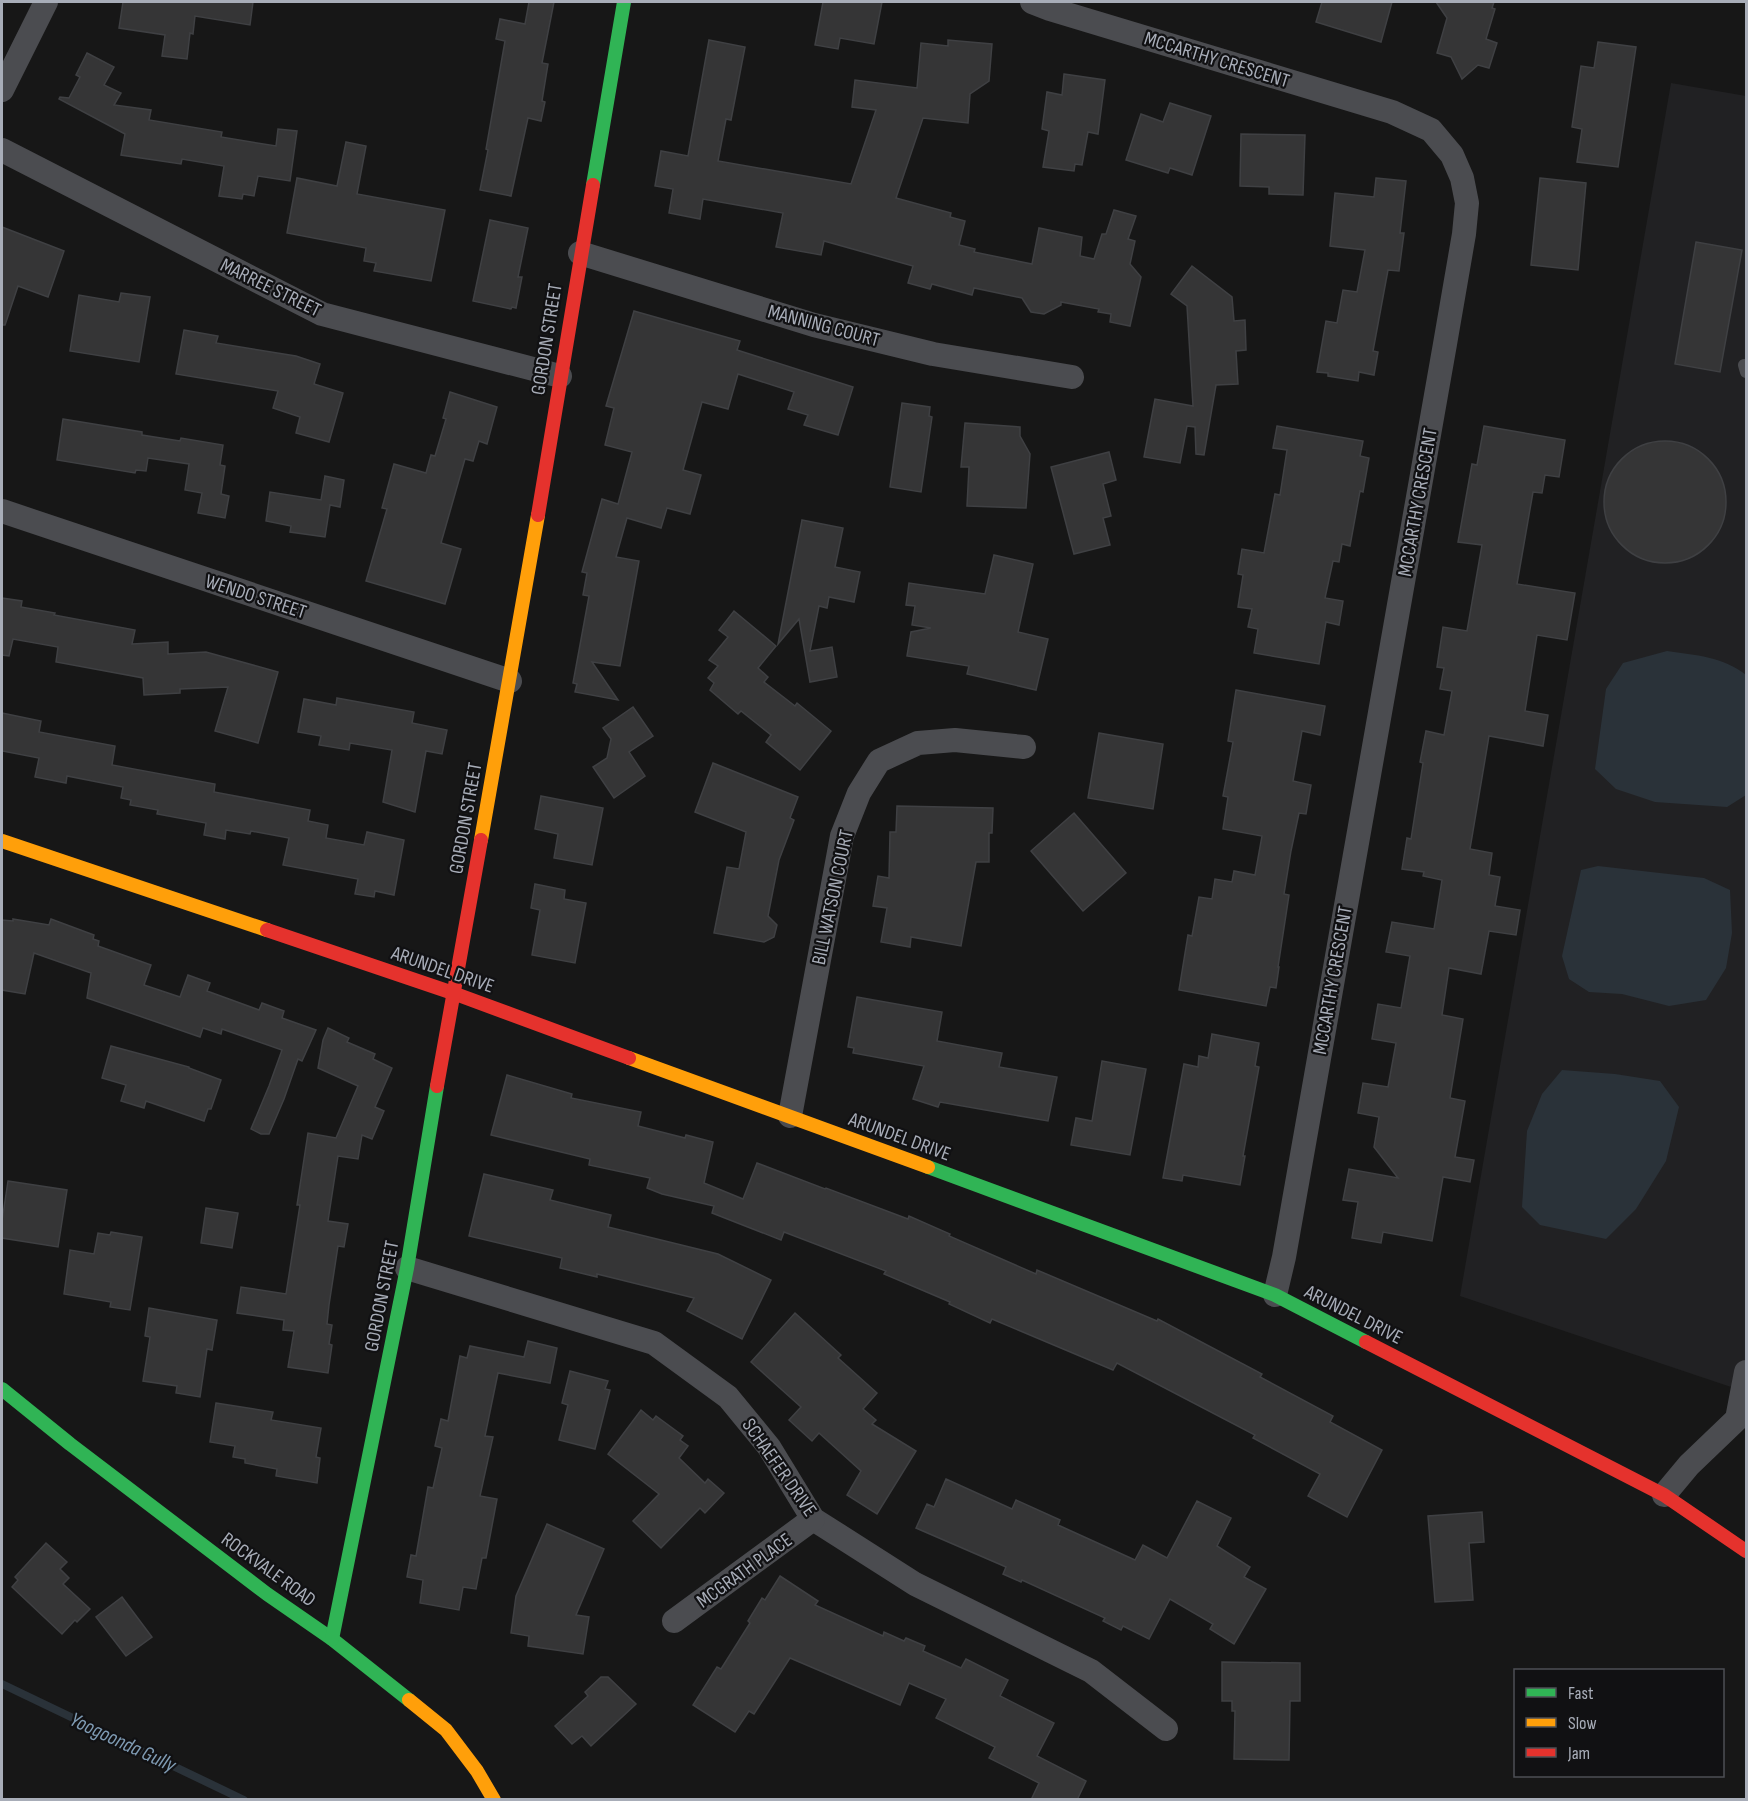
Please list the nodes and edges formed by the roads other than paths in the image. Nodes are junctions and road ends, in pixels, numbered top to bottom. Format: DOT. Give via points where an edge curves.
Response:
graph roads {
  1 [pos="46,2"];
  2 [pos="624,2"];
  3 [pos="1032,2"];
  4 [pos="2,90"];
  5 [pos="2,150"];
  6 [pos="580,253"];
  7 [pos="560,376"];
  8 [pos="1072,377"];
  9 [pos="2,511"];
  10 [pos="510,681"];
  11 [pos="1024,747"];
  12 [pos="2,841"];
  13 [pos="453,993"];
  14 [pos="790,1116"];
  15 [pos="407,1268"];
  16 [pos="1275,1295"];
  17 [pos="1746,1372"];
  18 [pos="2,1389"];
  19 [pos="1742,1421"];
  20 [pos="1664,1495"];
  21 [pos="813,1519"];
  22 [pos="1746,1551"];
  23 [pos="674,1621"];
  24 [pos="332,1639"];
  25 [pos="1166,1729"];
  26 [pos="494,1800"];
  1 -- 4 [label="street"];
  2 -- 6 [label="street, GORDON STREET"];
  3 -- 16 [label="street, MCCARTHY CRESCENT" via="1392,112 1431,130 1452,155 1464,186 1467,203 1455,289"];
  5 -- 7 [label="street, MARREE STREET" via="322,314"];
  6 -- 7 [label="street, GORDON STREET"];
  6 -- 8 [label="street, MANNING COURT" via="814,325 933,354"];
  7 -- 10 [label="street, GORDON STREET"];
  9 -- 10 [label="street, WENDO STREET"];
  10 -- 13 [label="street, GORDON STREET"];
  11 -- 14 [label="street, BILL WATSON COURT" via="955,740 918,743 879,761 859,793 842,836"];
  12 -- 13 [label="street, ARUNDEL DRIVE"];
  13 -- 14 [label="street, ARUNDEL DRIVE"];
  13 -- 15 [label="street, GORDON STREET"];
  14 -- 16 [label="street, ARUNDEL DRIVE"];
  15 -- 21 [label="street, SCHAEFER DRIVE" via="654,1342 728,1396 769,1447"];
  15 -- 24 [label="street, GORDON STREET"];
  16 -- 20 [label="street, ARUNDEL DRIVE"];
  17 -- 19 [label="street"];
  18 -- 24 [label="street, ROCKVALE ROAD" via="267,1594"];
  19 -- 20 [label="street" via="1697,1457"];
  20 -- 22 [label="street, ARUNDEL DRIVE"];
  21 -- 23 [label="street, MCGRATH PLACE"];
  21 -- 25 [label="street, SCHAEFER DRIVE" via="915,1584 1091,1671"];
  24 -- 26 [label="street, ROCKVALE ROAD" via="446,1730"];
}
